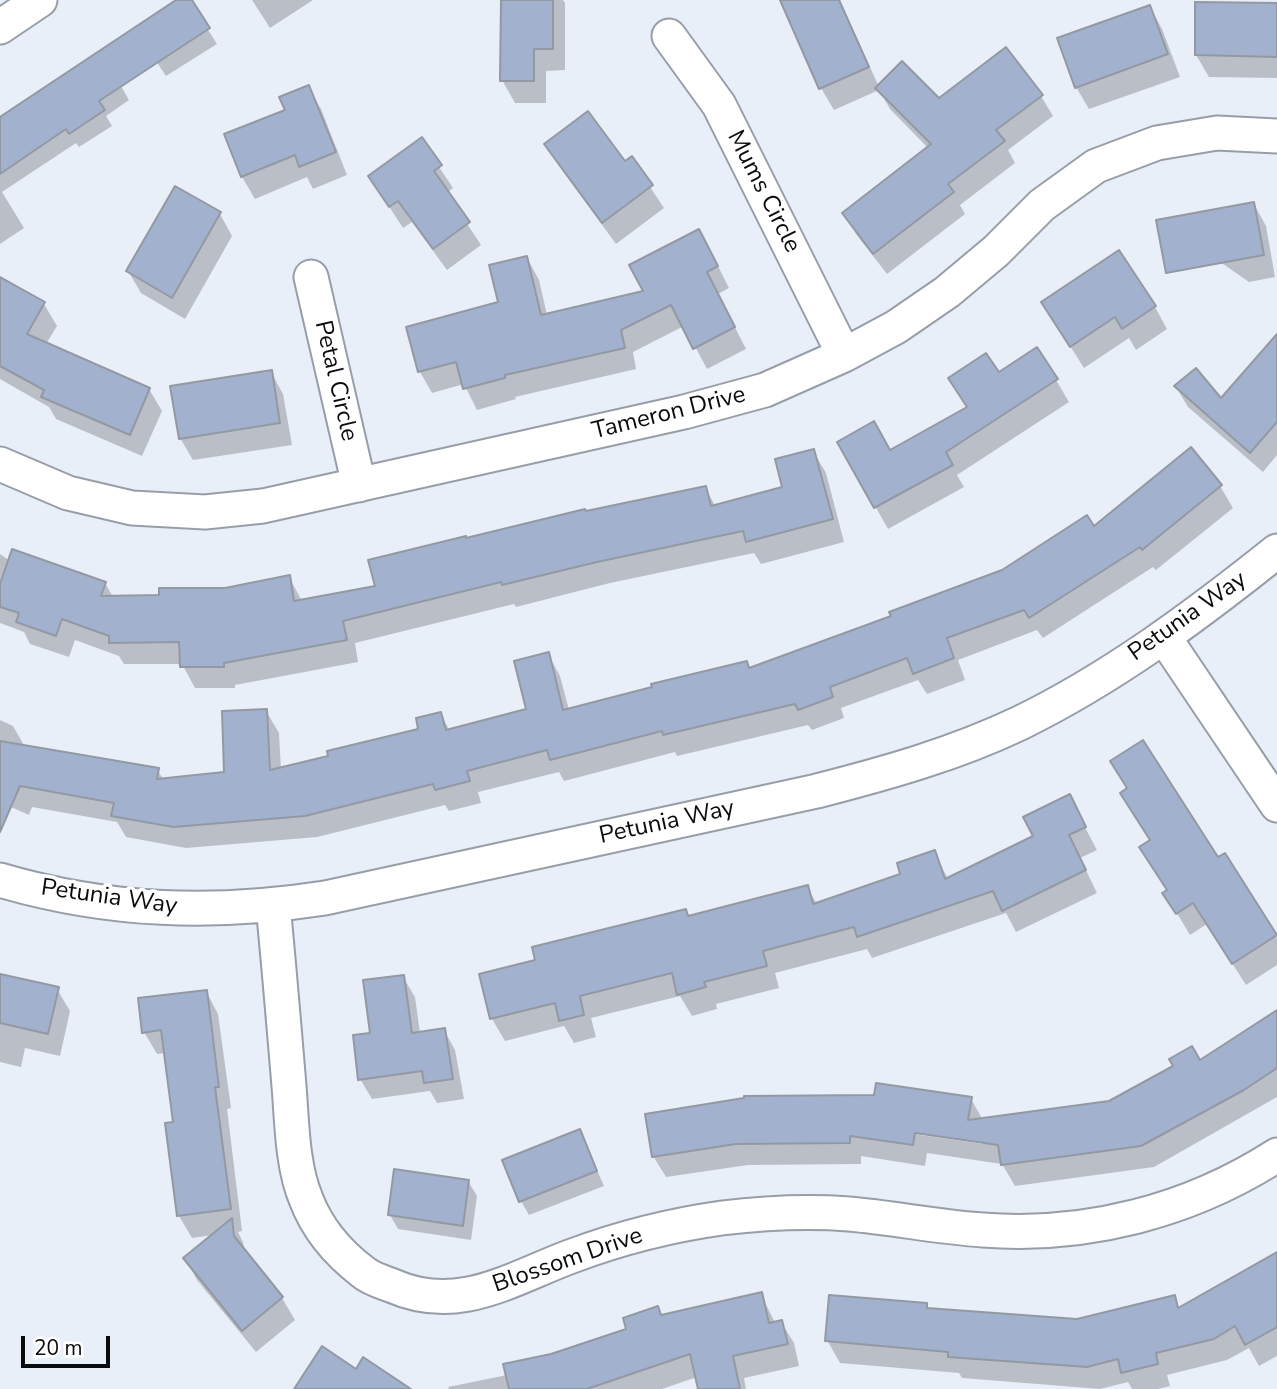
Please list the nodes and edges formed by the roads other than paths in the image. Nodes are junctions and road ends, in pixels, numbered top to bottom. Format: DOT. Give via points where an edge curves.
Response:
graph roads {
  1 [pos="40,0"];
  2 [pos="0,27"];
  3 [pos="669,36"];
  4 [pos="1277,136"];
  5 [pos="311,277"];
  6 [pos="844,355"];
  7 [pos="0,464"];
  8 [pos="359,485"];
  9 [pos="1277,551"];
  10 [pos="1164,637"];
  11 [pos="1277,805"];
  12 [pos="0,880"];
  13 [pos="274,905"];
  14 [pos="1277,1155"];
  1 -- 2 [label="street"];
  3 -- 6 [label="street, Mums Circle" via="719,105"];
  4 -- 6 [label="street, Tameron Drive" via="1217,133 1157,143 1096,166 1042,205 947,292"];
  5 -- 8 [label="street, Petal Circle"];
  6 -- 8 [label="street, Tameron Drive" via="765,390 684,412"];
  7 -- 8 [label="street, Tameron Drive" via="68,493 132,508 205,512 263,506"];
  9 -- 10 [label="street, Petunia Way"];
  10 -- 11 [label="street"];
  10 -- 13 [label="street, Petunia Way" via="1020,723 885,774 326,898"];
  12 -- 13 [label="street, Petunia Way" via="141,907"];
  13 -- 14 [label="street, Blossom Drive" via="295,1151 305,1199 330,1242 356,1266 410,1293 458,1297 505,1285 572,1256 649,1232 722,1218 848,1214 985,1230 1049,1231 1113,1223 1182,1204"];
}
